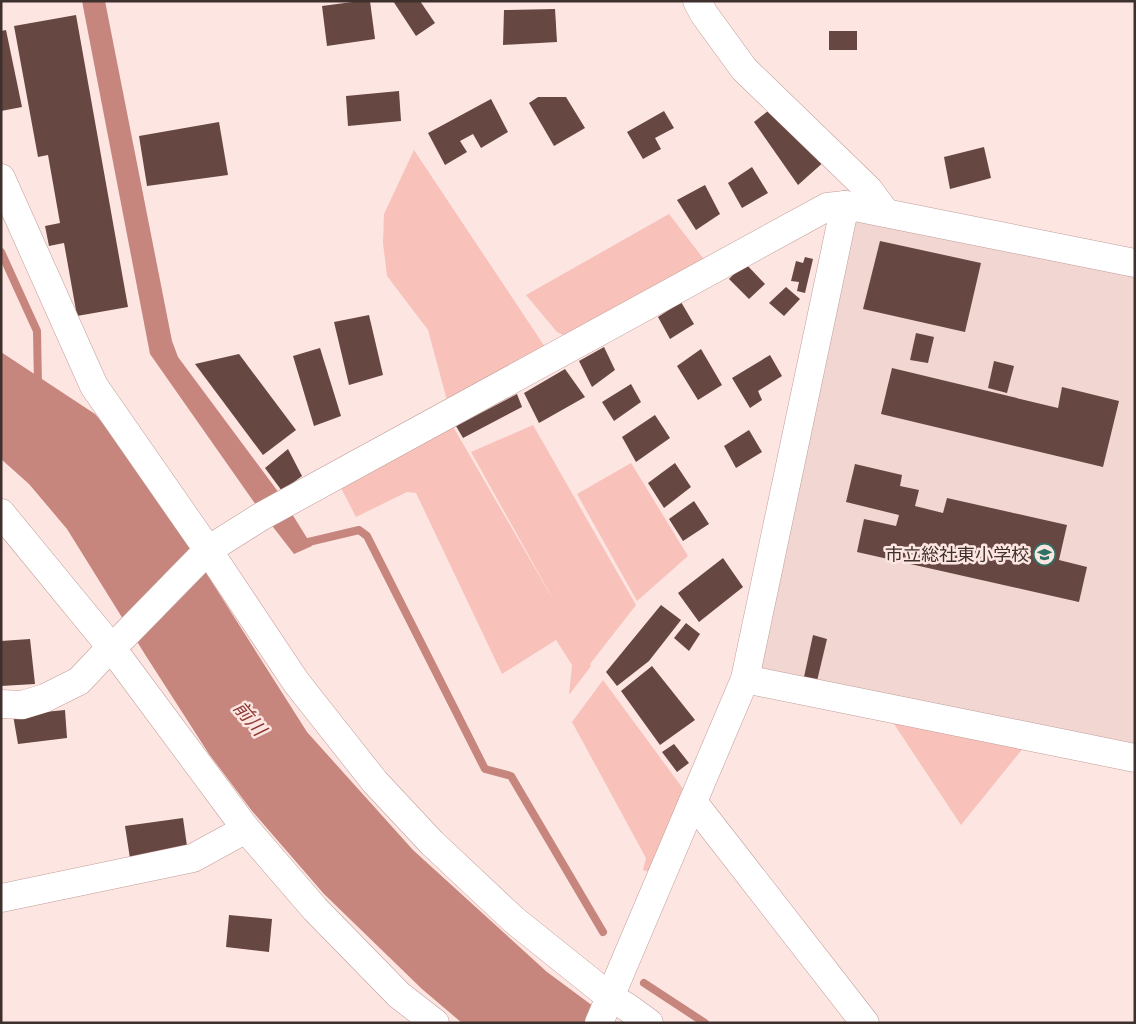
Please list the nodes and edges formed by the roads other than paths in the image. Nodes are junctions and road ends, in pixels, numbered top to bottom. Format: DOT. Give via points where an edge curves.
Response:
graph roads {
  1 [pos="697,1"];
  2 [pos="1,178"];
  3 [pos="845,205"];
  4 [pos="886,213"];
  5 [pos="1135,263"];
  6 [pos="1,514"];
  7 [pos="205,553"];
  8 [pos="117,642"];
  9 [pos="745,678"];
  10 [pos="1,704"];
  11 [pos="1135,758"];
  12 [pos="693,802"];
  13 [pos="246,829"];
  14 [pos="1,898"];
  15 [pos="605,1008"];
  16 [pos="435,1023"];
  17 [pos="649,1023"];
  18 [pos="866,1023"];
  1 -- 4 [label="street" via="744,69 869,190"];
  2 -- 7 [label="street" via="94,386"];
  3 -- 4 [label="street"];
  3 -- 7 [label="street" via="827,207 262,516"];
  3 -- 9 [label="street"];
  4 -- 5 [label="street"];
  6 -- 8 [label="street"];
  7 -- 8 [label="street"];
  7 -- 15 [label="street" via="296,682 375,782 432,843"];
  8 -- 10 [label="street" via="79,682 22,706"];
  8 -- 13 [label="street"];
  9 -- 11 [label="street"];
  9 -- 12 [label="street"];
  12 -- 15 [label="street"];
  12 -- 18 [label="street"];
  13 -- 14 [label="street" via="193,858"];
  13 -- 16 [label="street" via="315,909 399,995"];
  15 -- 17 [label="street" via="627,1007"];
}
